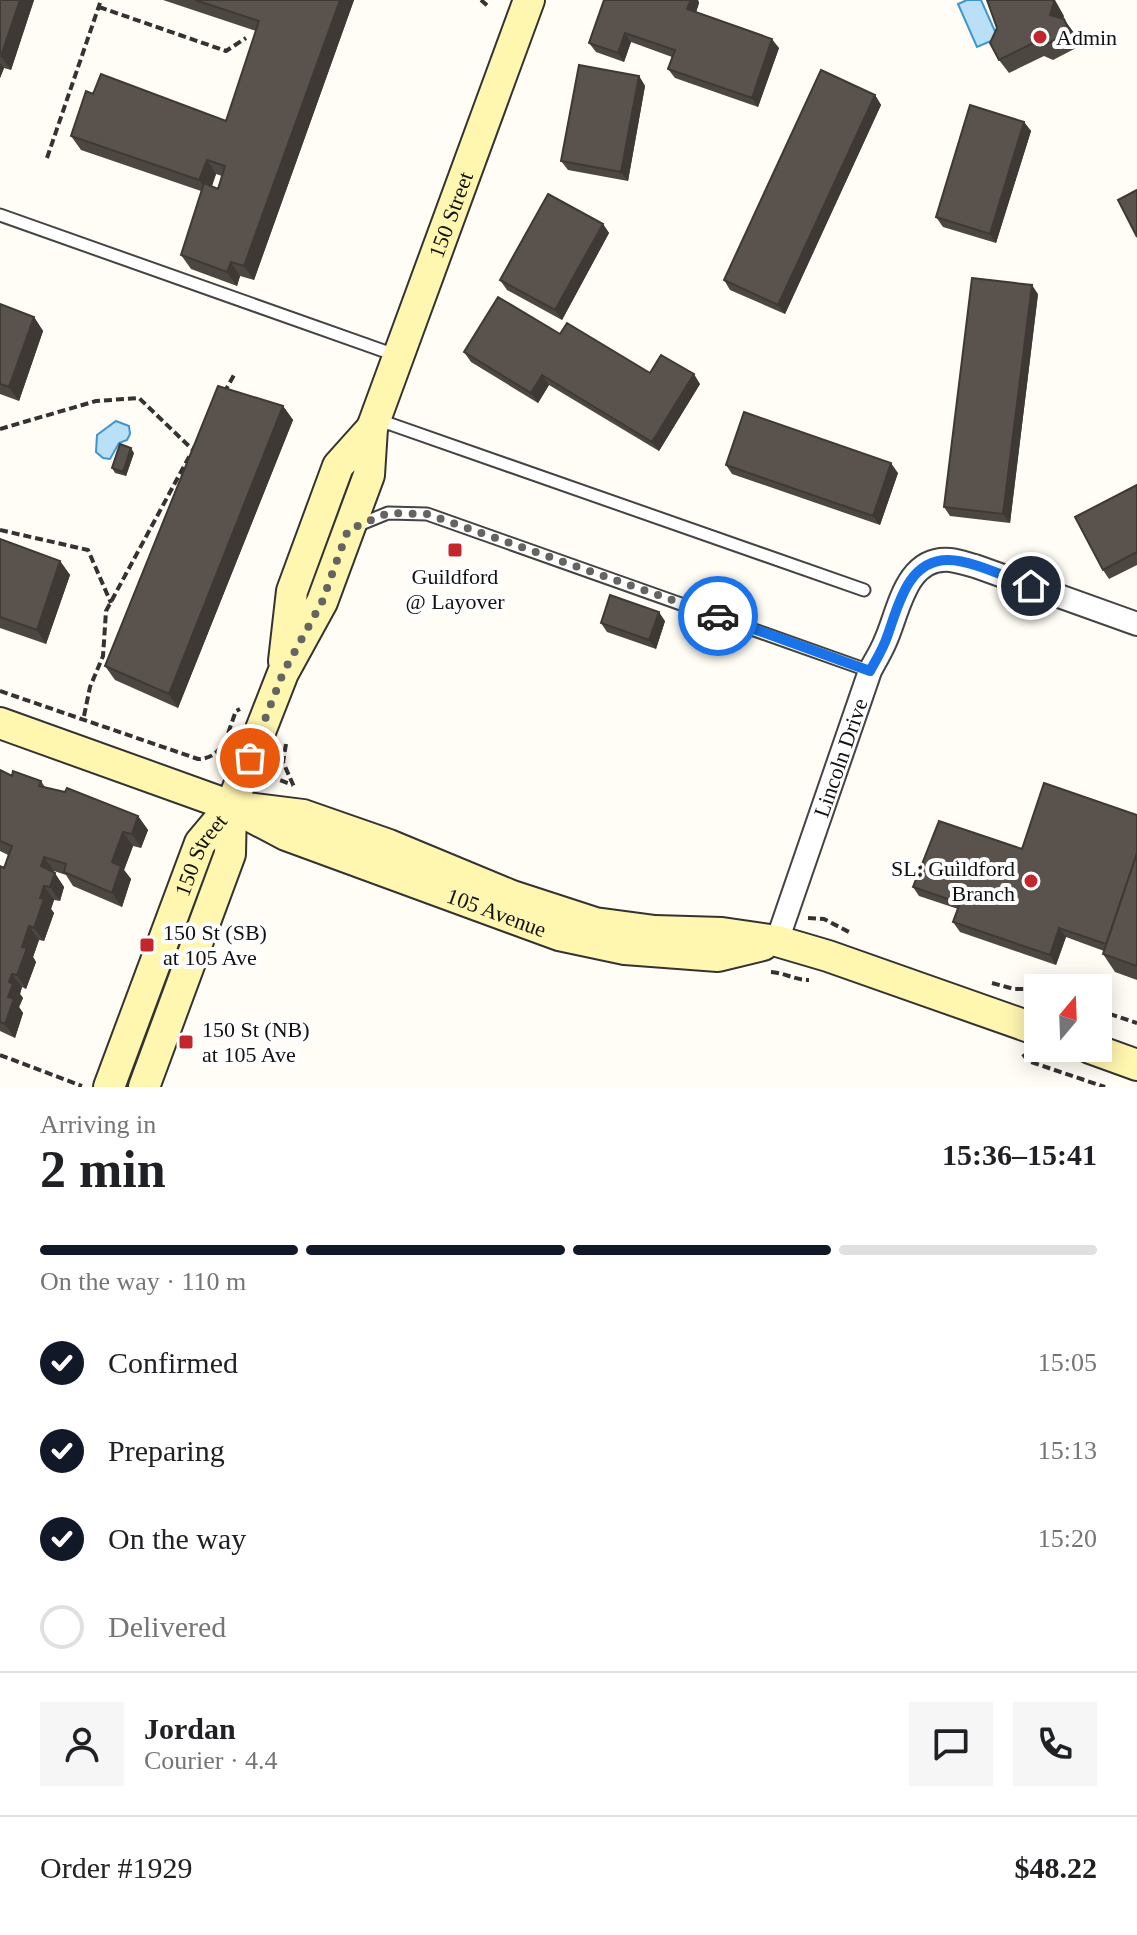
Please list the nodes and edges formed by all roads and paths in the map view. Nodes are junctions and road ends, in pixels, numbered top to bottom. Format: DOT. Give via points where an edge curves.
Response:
graph roads {
  1 [pos="101,0"];
  2 [pos="481,0"];
  3 [pos="529,0"];
  4 [pos="99,7"];
  5 [pos="490,8"];
  6 [pos="246,38"];
  7 [pos="47,158"];
  8 [pos="0,215"];
  9 [pos="399,356"];
  10 [pos="234,375"];
  11 [pos="220,400"];
  12 [pos="374,423"];
  13 [pos="0,429"];
  14 [pos="200,437"];
  15 [pos="193,450"];
  16 [pos="0,530"];
  17 [pos="348,530"];
  18 [pos="864,590"];
  19 [pos="111,603"];
  20 [pos="1137,624"];
  21 [pos="870,671"];
  22 [pos="283,673"];
  23 [pos="0,691"];
  24 [pos="84,716"];
  25 [pos="0,723"];
  26 [pos="216,755"];
  27 [pos="272,777"];
  28 [pos="293,785"];
  29 [pos="231,806"];
  30 [pos="817,920"];
  31 [pos="859,936"];
  32 [pos="777,941"];
  33 [pos="989,982"];
  34 [pos="1024,989"];
  35 [pos="1112,1015"];
  36 [pos="1137,1023"];
  37 [pos="1024,1025"];
  38 [pos="0,1055"];
  39 [pos="1112,1056"];
  40 [pos="1137,1065"];
  41 [pos="84,1086"];
  42 [pos="109,1087"];
  43 [pos="144,1087"];
  1 -- 4 [label="path"];
  2 -- 5 [label="path"];
  3 -- 9 [label="main road, 150 Street"];
  4 -- 6 [label="path" via="226,51"];
  4 -- 7 [label="path"];
  8 -- 9 [label="lane"];
  9 -- 12 [label="main road, 150 Street"];
  10 -- 11 [label="path"];
  12 -- 17 [label="main road, 150 Street" via="369,475"];
  12 -- 18 [label="lane"];
  12 -- 22 [label="main road, 150 Street" via="338,466 292,591"];
  13 -- 15 [label="path" via="96,401 139,398"];
  14 -- 15 [label="path"];
  15 -- 19 [label="path"];
  16 -- 19 [label="path" via="88,550"];
  17 -- 21 [label="lane" via="388,513 427,514"];
  17 -- 22 [label="main road, 150 Street" via="322,602"];
  19 -- 24 [label="path" via="103,656"];
  20 -- 21 [label="street, Lincoln Drive" via="948,560 929,564 914,575"];
  21 -- 32 [label="street, Lincoln Drive"];
  22 -- 29 [label="main road, 150 Street"];
  23 -- 26 [label="path" via="179,754 198,759"];
  25 -- 29 [label="main road, 105 Avenue"];
  27 -- 28 [label="path"];
  29 -- 32 [label="main road, 105 Avenue" via="303,815 595,923"];
  29 -- 42 [label="main road, 150 Street" via="200,843"];
  29 -- 43 [label="main road, 150 Street" via="230,854"];
  30 -- 31 [label="path"];
  32 -- 37 [label="main road, 105 Avenue"];
  33 -- 34 [label="path"];
  35 -- 36 [label="path"];
  38 -- 41 [label="path"];
  39 -- 40 [label="main road"];
}
